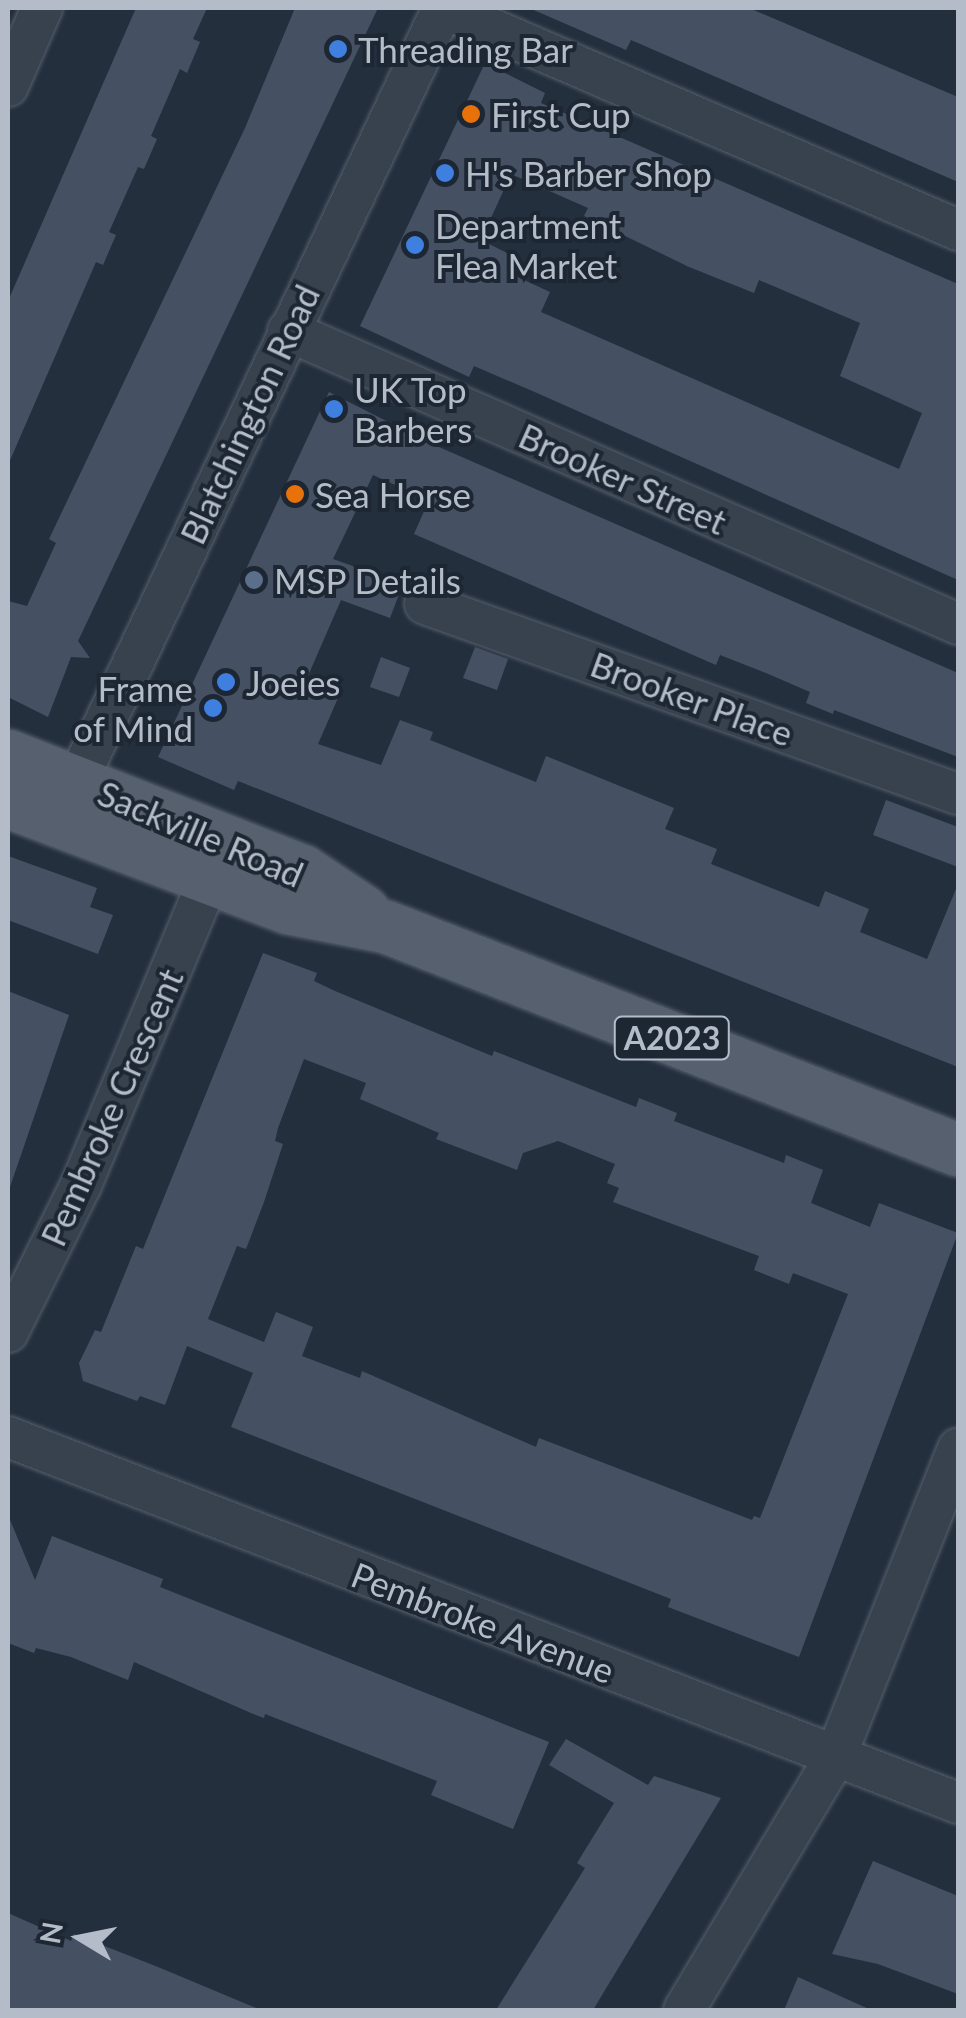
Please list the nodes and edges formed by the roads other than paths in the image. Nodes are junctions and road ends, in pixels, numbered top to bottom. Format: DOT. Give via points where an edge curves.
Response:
graph roads {
  1 [pos="42,8"];
  2 [pos="443,8"];
  3 [pos="8,86"];
  4 [pos="958,230"];
  5 [pos="288,332"];
  6 [pos="425,604"];
  7 [pos="958,624"];
  8 [pos="8,756"];
  9 [pos="958,794"];
  10 [pos="8,802"];
  11 [pos="67,802"];
  12 [pos="209,879"];
  13 [pos="386,927"];
  14 [pos="958,1150"];
  15 [pos="8,1332"];
  16 [pos="8,1437"];
  17 [pos="958,1449"];
  18 [pos="835,1758"];
  19 [pos="958,1804"];
  20 [pos="684,2010"];
  1 -- 3 [label="street"];
  2 -- 4 [label="street"];
  2 -- 5 [label="street, Blatchington Road"];
  5 -- 7 [label="street, Brooker Street"];
  5 -- 11 [label="street, Blatchington Road"];
  6 -- 9 [label="street, Brooker Place"];
  8 -- 11 [label="main road, Sackville Road / A2023"];
  10 -- 11 [label="main road, Sackville Road / A2023"];
  11 -- 12 [label="main road, Sackville Road / A2023"];
  11 -- 13 [label="main road, Sackville Road / A2023" via="302,871"];
  12 -- 13 [label="main road, Sackville Road / A2023" via="288,908"];
  12 -- 15 [label="street, Pembroke Crescent" via="104,1133"];
  13 -- 14 [label="main road, Sackville Road / A2023"];
  16 -- 18 [label="street, Pembroke Avenue"];
  17 -- 18 [label="street"];
  18 -- 19 [label="street, Pembroke Avenue"];
  18 -- 20 [label="street"];
}
